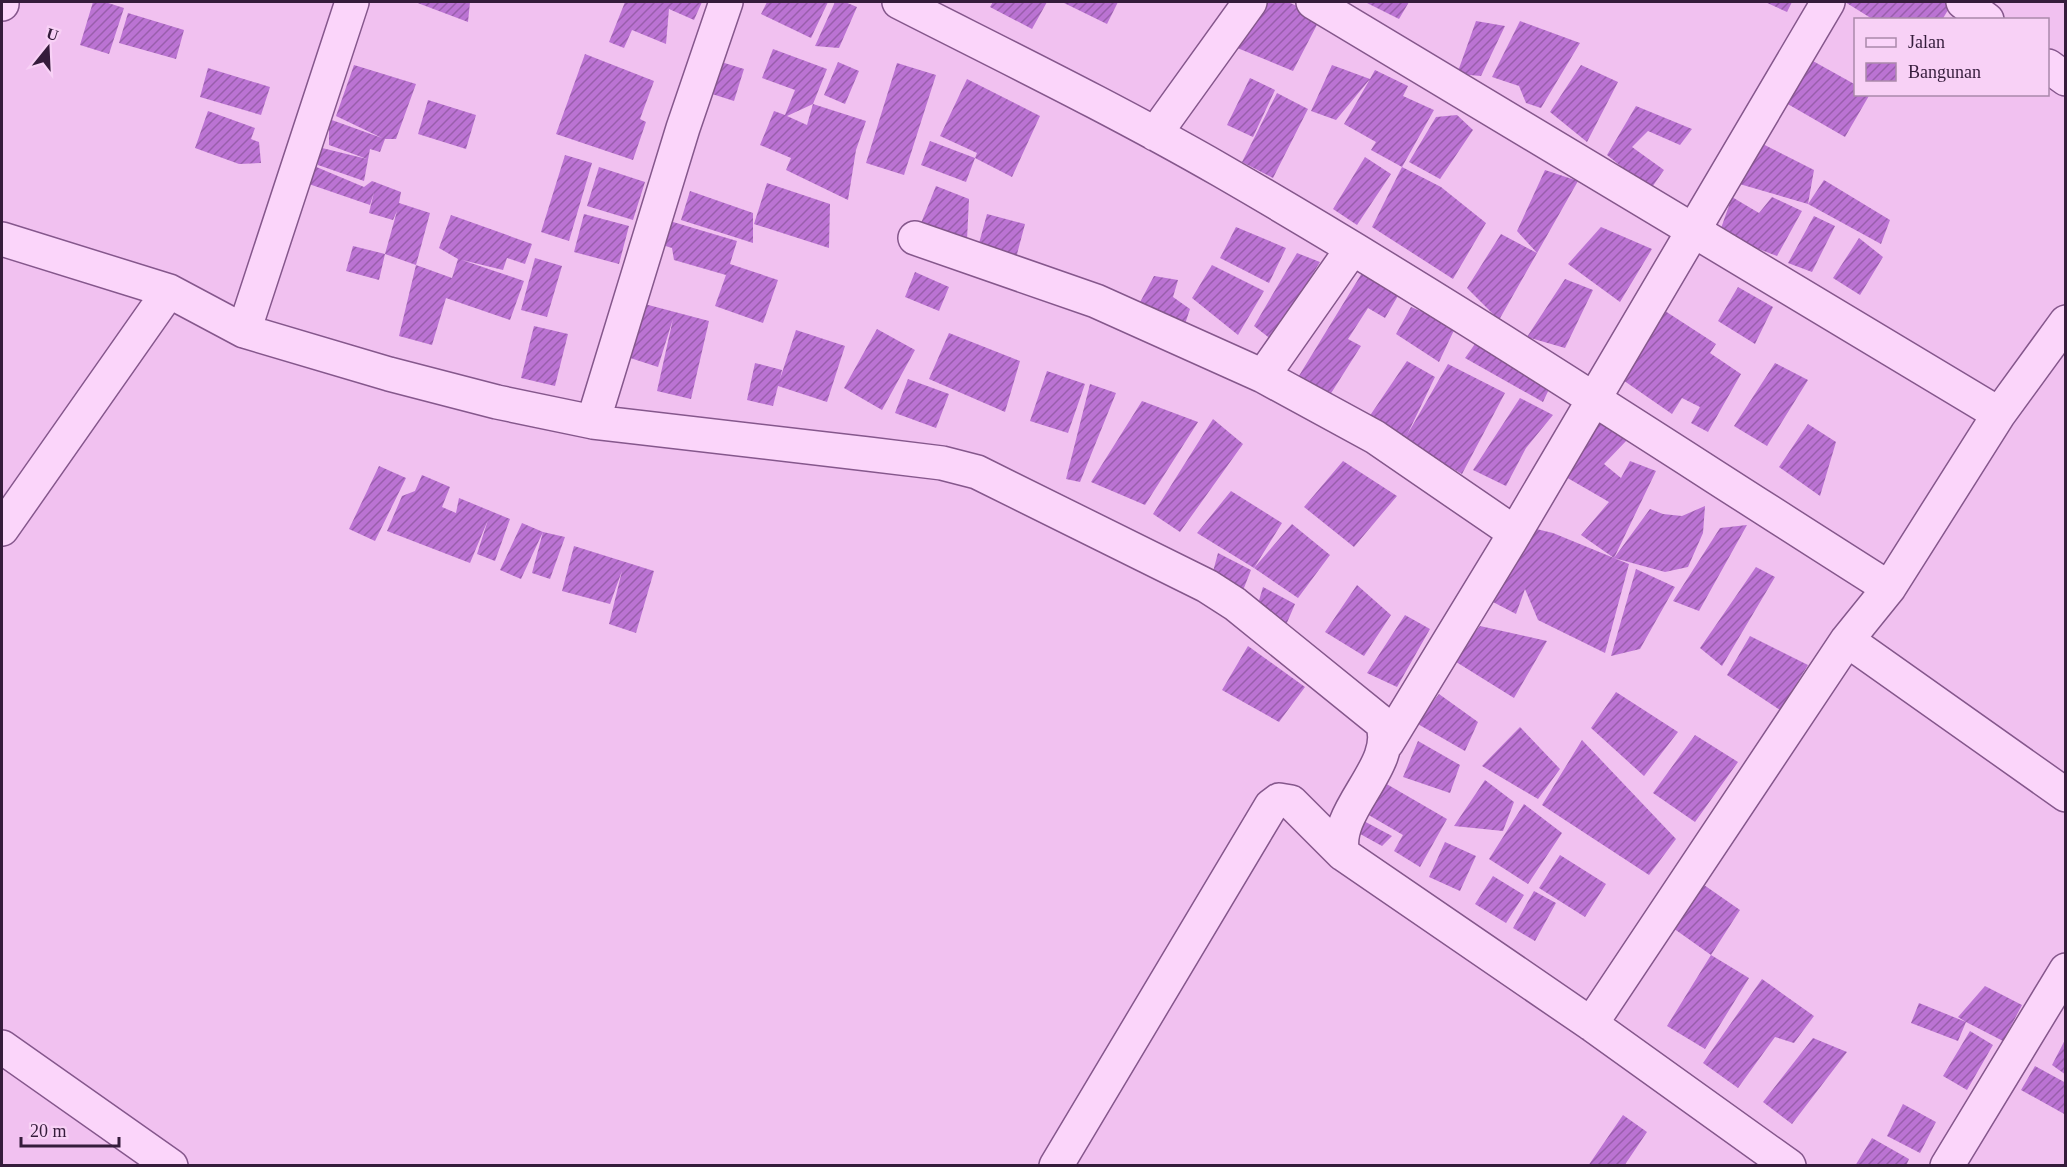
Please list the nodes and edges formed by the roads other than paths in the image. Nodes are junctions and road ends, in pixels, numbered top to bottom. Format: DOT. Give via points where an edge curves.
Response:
graph roads {
  1 [pos="352,2"];
  2 [pos="726,2"];
  3 [pos="898,2"];
  4 [pos="1250,2"];
  5 [pos="1313,2"];
  6 [pos="1828,2"];
  7 [pos="1963,2"];
  8 [pos="1983,18"];
  9 [pos="2049,67"];
  10 [pos="2066,79"];
  11 [pos="1155,134"];
  12 [pos="1693,231"];
  13 [pos="915,238"];
  14 [pos="2,239"];
  15 [pos="1352,249"];
  16 [pos="169,291"];
  17 [pos="2066,322"];
  18 [pos="244,331"];
  19 [pos="1263,376"];
  20 [pos="1593,400"];
  21 [pos="1999,414"];
  22 [pos="592,422"];
  23 [pos="2,529"];
  24 [pos="1515,533"];
  25 [pos="1889,588"];
  26 [pos="1847,640"];
  27 [pos="1387,743"];
  28 [pos="2066,795"];
  29 [pos="1343,854"];
  30 [pos="2066,970"];
  31 [pos="1591,1024"];
  32 [pos="2,1047"];
  33 [pos="171,1166"];
  34 [pos="1056,1166"];
  35 [pos="1789,1166"];
  36 [pos="1947,1166"];
  1 -- 18 [label="street"];
  2 -- 22 [label="street"];
  3 -- 11 [label="street"];
  4 -- 11 [label="street"];
  5 -- 12 [label="street"];
  6 -- 12 [label="street"];
  7 -- 8 [label="street"];
  9 -- 10 [label="street"];
  11 -- 15 [label="street"];
  12 -- 20 [label="street"];
  12 -- 21 [label="street"];
  13 -- 19 [label="street" via="1096,301"];
  14 -- 16 [label="street"];
  15 -- 19 [label="street"];
  15 -- 20 [label="street"];
  16 -- 18 [label="street"];
  16 -- 23 [label="street"];
  17 -- 21 [label="street"];
  18 -- 22 [label="street" via="399,377"];
  19 -- 24 [label="street" via="1375,437"];
  20 -- 24 [label="street"];
  20 -- 25 [label="street"];
  21 -- 25 [label="street"];
  22 -- 27 [label="street" via="889,456 977,472 1217,592 1375,715 1382,723"];
  24 -- 27 [label="street"];
  25 -- 26 [label="street"];
  26 -- 28 [label="street"];
  26 -- 31 [label="street"];
  27 -- 29 [label="street" via="1341,837"];
  29 -- 31 [label="street"];
  29 -- 34 [label="street" via="1291,802 1280,800 1271,806"];
  30 -- 36 [label="street"];
  31 -- 35 [label="street"];
  32 -- 33 [label="street"];
}
